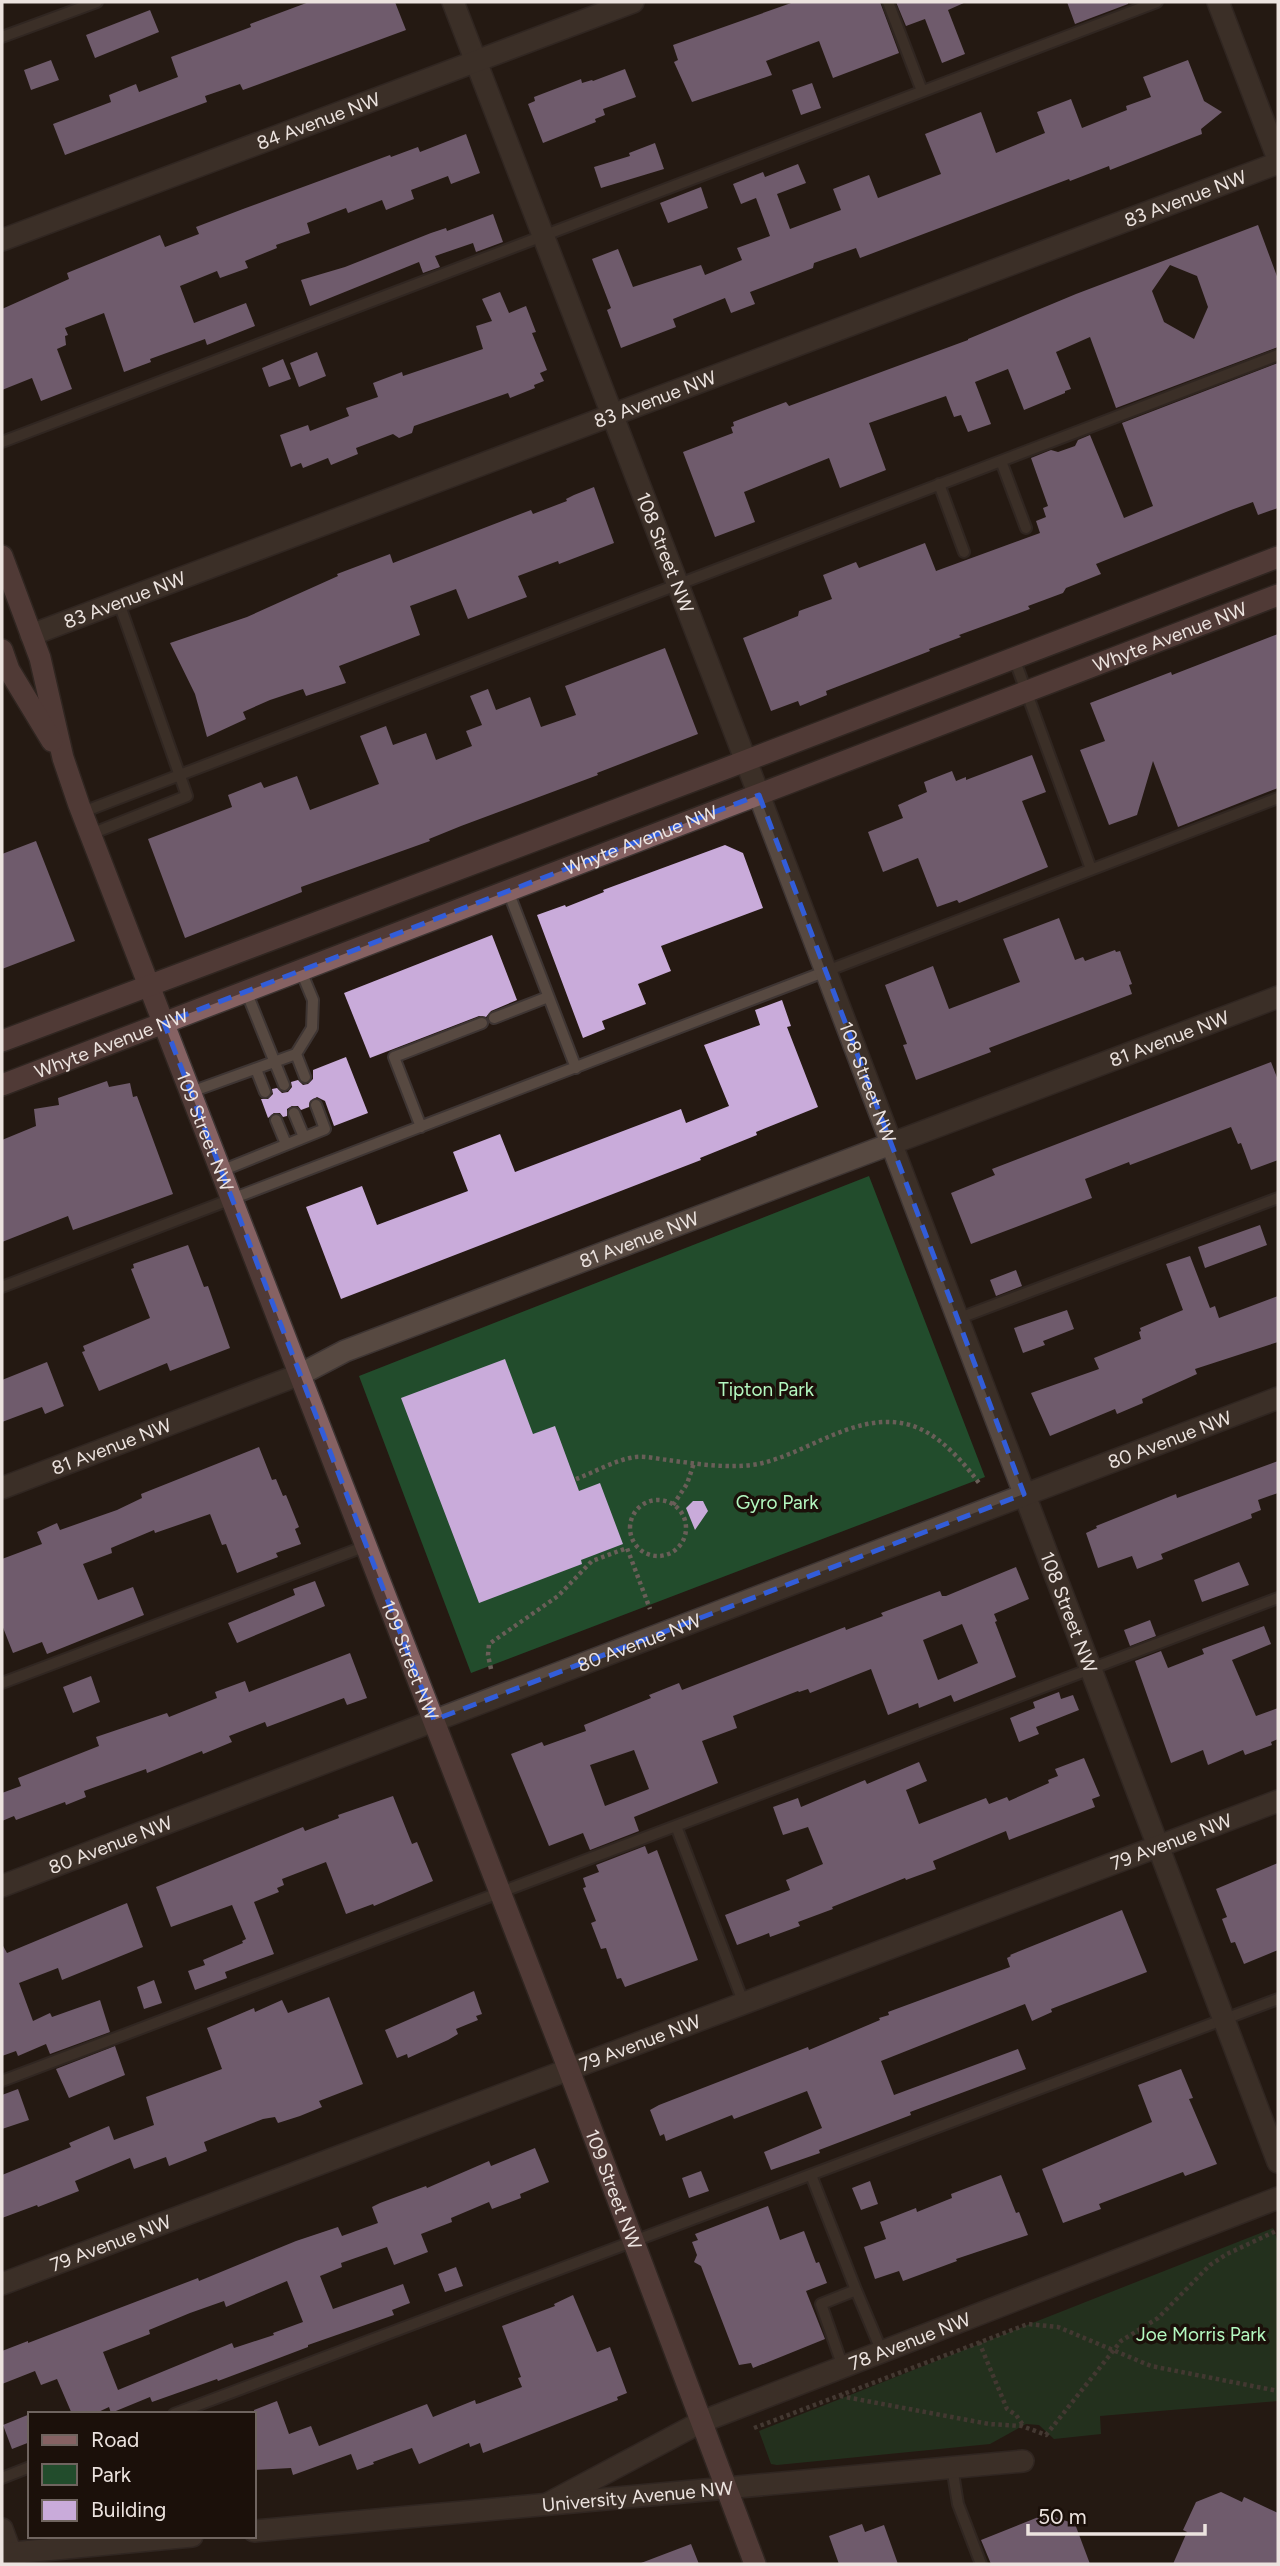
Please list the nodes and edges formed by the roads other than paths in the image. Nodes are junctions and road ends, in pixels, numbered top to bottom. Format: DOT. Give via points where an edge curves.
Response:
graph roads {
  1 [pos="97,2"];
  2 [pos="453,2"];
  3 [pos="634,2"];
  4 [pos="888,2"];
  5 [pos="1157,2"];
  6 [pos="1218,2"];
  7 [pos="2,37"];
  8 [pos="476,62"];
  9 [pos="922,91"];
  10 [pos="1278,161"];
  11 [pos="542,234"];
  12 [pos="2,240"];
  13 [pos="1278,355"];
  14 [pos="613,416"];
  15 [pos="2,442"];
  16 [pos="1001,461"];
  17 [pos="939,484"];
  18 [pos="1026,528"];
  19 [pos="964,552"];
  20 [pos="2,556"];
  21 [pos="1278,557"];
  22 [pos="677,584"];
  23 [pos="1278,595"];
  24 [pos="118,603"];
  25 [pos="31,635"];
  26 [pos="2,650"];
  27 [pos="1014,658"];
  28 [pos="1027,692"];
  29 [pos="62,758"];
  30 [pos="746,761"];
  31 [pos="179,774"];
  32 [pos="759,795"];
  33 [pos="1278,798"];
  34 [pos="83,812"];
  35 [pos="91,834"];
  36 [pos="1091,869"];
  37 [pos="508,891"];
  38 [pos="825,970"];
  39 [pos="301,971"];
  40 [pos="149,985"];
  41 [pos="246,991"];
  42 [pos="548,997"];
  43 [pos="1278,997"];
  44 [pos="494,1018"];
  45 [pos="164,1023"];
  46 [pos="482,1023"];
  47 [pos="2,1041"];
  48 [pos="296,1054"];
  49 [pos="275,1062"];
  50 [pos="576,1068"];
  51 [pos="256,1069"];
  52 [pos="305,1077"];
  53 [pos="2,1085"];
  54 [pos="284,1085"];
  55 [pos="191,1092"];
  56 [pos="265,1092"];
  57 [pos="316,1105"];
  58 [pos="295,1113"];
  59 [pos="276,1120"];
  60 [pos="421,1127"];
  61 [pos="304,1137"];
  62 [pos="286,1144"];
  63 [pos="890,1144"];
  64 [pos="221,1171"];
  65 [pos="1278,1198"];
  66 [pos="232,1199"];
  67 [pos="2,1287"];
  68 [pos="957,1319"];
  69 [pos="301,1374"];
  70 [pos="1278,1398"];
  71 [pos="2,1488"];
  72 [pos="1024,1493"];
  73 [pos="366,1546"];
  74 [pos="1278,1598"];
  75 [pos="1089,1670"];
  76 [pos="2,1683"];
  77 [pos="434,1720"];
  78 [pos="1278,1801"];
  79 [pos="676,1826"];
  80 [pos="1158,1847"];
  81 [pos="2,1886"];
  82 [pos="501,1892"];
  83 [pos="1278,1999"];
  84 [pos="744,2004"];
  85 [pos="1224,2020"];
  86 [pos="569,2070"];
  87 [pos="2,2081"];
  88 [pos="1278,2162"];
  89 [pos="811,2175"];
  90 [pos="1278,2198"];
  91 [pos="634,2243"];
  92 [pos="2,2284"];
  93 [pos="856,2290"];
  94 [pos="882,2351"];
  95 [pos="843,2367"];
  96 [pos="179,2412"];
  97 [pos="701,2422"];
  98 [pos="1023,2461"];
  99 [pos="952,2467"];
  100 [pos="28,2468"];
  101 [pos="2,2478"];
  102 [pos="726,2486"];
  103 [pos="549,2503"];
  104 [pos="2,2529"];
  105 [pos="256,2530"];
  106 [pos="175,2538"];
  107 [pos="9,2557"];
  108 [pos="755,2564"];
  109 [pos="981,2564"];
  1 -- 7 [label="lane"];
  2 -- 8 [label="street, 108 Street NW"];
  3 -- 8 [label="street, 84 Avenue NW"];
  4 -- 9 [label="lane"];
  5 -- 9 [label="lane"];
  6 -- 10 [label="street"];
  8 -- 11 [label="street, 108 Street NW"];
  8 -- 12 [label="street, 84 Avenue NW"];
  9 -- 11 [label="lane"];
  10 -- 14 [label="street, 83 Avenue NW"];
  11 -- 14 [label="street, 108 Street NW"];
  11 -- 15 [label="lane"];
  13 -- 16 [label="lane"];
  14 -- 22 [label="street, 108 Street NW"];
  14 -- 24 [label="street, 83 Avenue NW"];
  16 -- 17 [label="lane"];
  16 -- 18 [label="lane"];
  17 -- 19 [label="lane"];
  17 -- 22 [label="lane"];
  20 -- 25 [label="main road, 109 Street NW"];
  21 -- 27 [label="main road, Whyte Avenue NW"];
  22 -- 30 [label="street, 108 Street NW"];
  22 -- 31 [label="lane"];
  23 -- 28 [label="main road, Whyte Avenue NW"];
  24 -- 25 [label="street, 83 Avenue NW"];
  24 -- 31 [label="lane"];
  25 -- 29 [label="main road, 109 Street NW"];
  26 -- 29 [label="main road, 109 Street NW" via="9,670"];
  27 -- 28 [label="lane"];
  27 -- 30 [label="main road, Whyte Avenue NW"];
  28 -- 32 [label="main road, Whyte Avenue NW"];
  28 -- 36 [label="lane"];
  29 -- 34 [label="main road, 109 Street NW"];
  30 -- 32 [label="street, 108 Street NW"];
  30 -- 40 [label="main road, Whyte Avenue NW"];
  31 -- 34 [label="lane"];
  31 -- 35 [label="lane" via="187,796"];
  32 -- 37 [label="main road, Whyte Avenue NW"];
  32 -- 38 [label="street, 108 Street NW"];
  33 -- 36 [label="lane"];
  34 -- 35 [label="main road, 109 Street NW"];
  35 -- 40 [label="main road, 109 Street NW"];
  36 -- 38 [label="lane"];
  37 -- 39 [label="main road, Whyte Avenue NW"];
  37 -- 42 [label="lane"];
  38 -- 50 [label="lane"];
  38 -- 63 [label="street, 108 Street NW"];
  39 -- 41 [label="main road, Whyte Avenue NW"];
  39 -- 48 [label="lane" via="313,1000 312,1028"];
  40 -- 45 [label="main road, 109 Street NW"];
  40 -- 47 [label="main road, Whyte Avenue NW"];
  41 -- 45 [label="main road, Whyte Avenue NW"];
  41 -- 49 [label="lane"];
  42 -- 44 [label="lane"];
  42 -- 50 [label="lane"];
  43 -- 63 [label="street, 81 Avenue NW"];
  45 -- 53 [label="main road, Whyte Avenue NW"];
  45 -- 55 [label="main road, 109 Street NW"];
  46 -- 60 [label="lane" via="394,1057"];
  48 -- 49 [label="lane"];
  48 -- 52 [label="lane"];
  49 -- 51 [label="lane"];
  49 -- 54 [label="lane"];
  50 -- 60 [label="lane"];
  51 -- 55 [label="lane"];
  51 -- 56 [label="lane"];
  55 -- 64 [label="main road, 109 Street NW"];
  57 -- 61 [label="lane" via="325,1129"];
  58 -- 61 [label="lane"];
  59 -- 62 [label="lane"];
  60 -- 66 [label="lane"];
  61 -- 62 [label="lane"];
  62 -- 64 [label="lane"];
  63 -- 68 [label="street, 108 Street NW"];
  63 -- 69 [label="street, 81 Avenue NW" via="345,1351"];
  64 -- 66 [label="main road, 109 Street NW"];
  65 -- 68 [label="lane"];
  66 -- 67 [label="lane"];
  66 -- 69 [label="main road, 109 Street NW"];
  68 -- 72 [label="street, 108 Street NW"];
  69 -- 71 [label="street, 81 Avenue NW"];
  69 -- 73 [label="main road, 109 Street NW"];
  70 -- 72 [label="street, 80 Avenue NW"];
  72 -- 75 [label="street, 108 Street NW"];
  72 -- 77 [label="street, 80 Avenue NW"];
  73 -- 76 [label="lane"];
  73 -- 77 [label="main road, 109 Street NW"];
  74 -- 75 [label="lane"];
  75 -- 79 [label="lane"];
  75 -- 80 [label="street, 108 Street NW"];
  77 -- 81 [label="street, 80 Avenue NW"];
  77 -- 82 [label="main road, 109 Street NW"];
  78 -- 80 [label="street, 79 Avenue NW"];
  79 -- 82 [label="lane"];
  79 -- 84 [label="lane"];
  80 -- 84 [label="street, 79 Avenue NW"];
  80 -- 85 [label="street, 108 Street NW"];
  82 -- 86 [label="main road, 109 Street NW"];
  82 -- 87 [label="lane"];
  83 -- 85 [label="lane"];
  84 -- 86 [label="street, 79 Avenue NW"];
  85 -- 88 [label="street, 108 Street NW"];
  85 -- 89 [label="lane"];
  86 -- 91 [label="main road, 109 Street NW"];
  86 -- 92 [label="street, 79 Avenue NW"];
  89 -- 91 [label="lane"];
  89 -- 93 [label="lane"];
  90 -- 94 [label="street, 78 Avenue NW"];
  91 -- 96 [label="lane"];
  91 -- 97 [label="main road, 109 Street NW"];
  93 -- 94 [label="lane"];
  93 -- 95 [label="lane" via="821,2304"];
  94 -- 95 [label="street, 78 Avenue NW"];
  95 -- 97 [label="street, 78 Avenue NW"];
  97 -- 102 [label="main road, 109 Street NW"];
  97 -- 103 [label="street, 78 Avenue NW"];
  98 -- 99 [label="street, University Avenue NW"];
  99 -- 102 [label="street, University Avenue NW"];
  99 -- 109 [label="lane" via="958,2504"];
  100 -- 101 [label="lane"];
  102 -- 103 [label="street, University Avenue NW"];
  102 -- 108 [label="main road, 109 Street NW"];
  103 -- 105 [label="street, University Avenue NW"];
  104 -- 107 [label="street"];
  106 -- 107 [label="street"];
}
